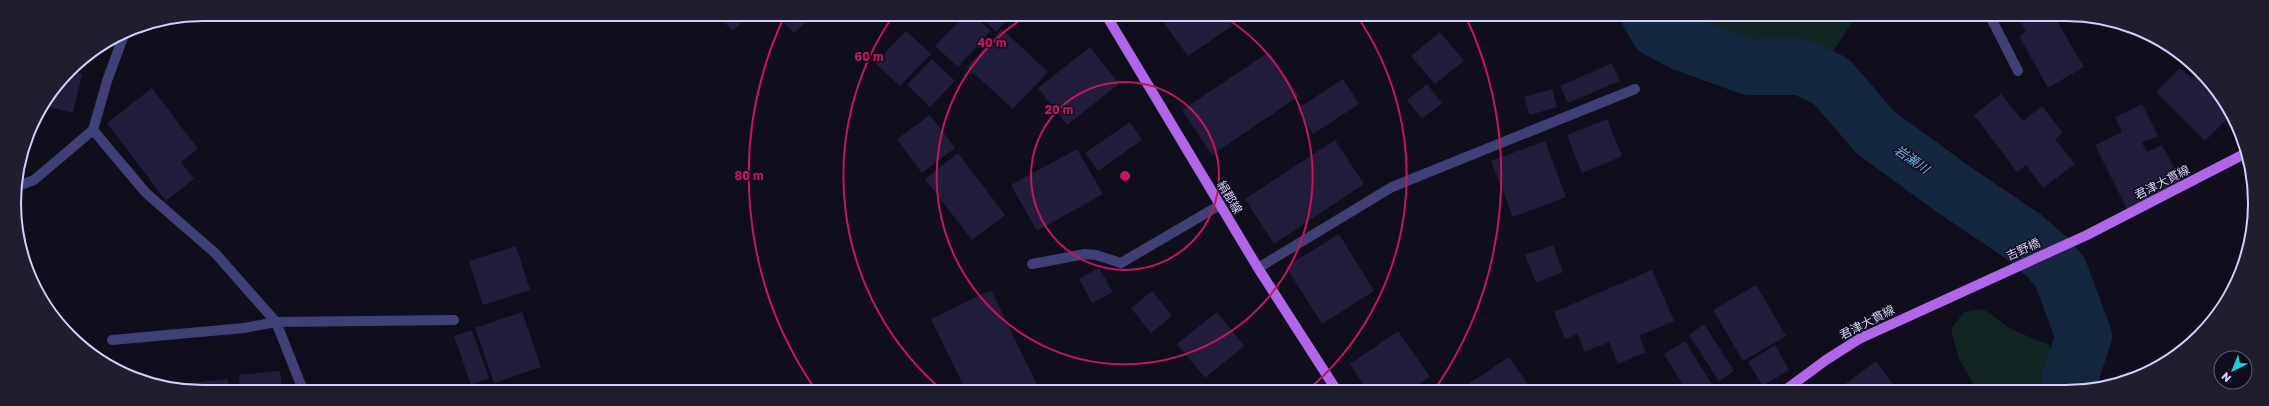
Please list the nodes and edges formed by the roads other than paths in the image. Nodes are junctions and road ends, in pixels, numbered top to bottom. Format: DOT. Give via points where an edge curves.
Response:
graph roads {
  1 [pos="1110,21"];
  2 [pos="1993,21"];
  3 [pos="122,41"];
  4 [pos="2018,71"];
  5 [pos="1635,89"];
  6 [pos="93,130"];
  7 [pos="2242,155"];
  8 [pos="22,184"];
  9 [pos="1220,205"];
  10 [pos="2087,235"];
  11 [pos="1032,264"];
  12 [pos="1258,268"];
  13 [pos="1969,288"];
  14 [pos="454,320"];
  15 [pos="276,322"];
  16 [pos="112,340"];
  17 [pos="301,385"];
  18 [pos="1333,385"];
  19 [pos="1792,385"];
  1 -- 9 [label="main road, 絹郡線"];
  2 -- 4 [label="street"];
  3 -- 6 [label="street"];
  5 -- 12 [label="street" via="1392,187"];
  6 -- 8 [label="street" via="34,180"];
  6 -- 15 [label="street" via="146,193 215,253"];
  7 -- 10 [label="main road, 君津大貫線"];
  9 -- 11 [label="street" via="1121,263 1085,254"];
  9 -- 12 [label="main road, 絹郡線"];
  10 -- 13 [label="main road, 吉野橋"];
  12 -- 18 [label="main road, 絹郡線"];
  13 -- 19 [label="main road, 君津大貫線" via="1859,339"];
  14 -- 15 [label="street"];
  15 -- 16 [label="street" via="244,328"];
  15 -- 17 [label="street"];
}
